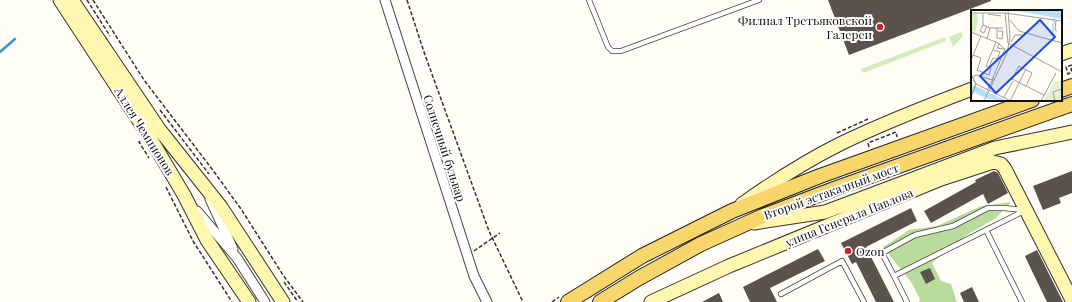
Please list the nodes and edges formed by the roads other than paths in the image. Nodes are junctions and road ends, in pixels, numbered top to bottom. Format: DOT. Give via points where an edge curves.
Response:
graph roads {
  1 [pos="60,0"];
  2 [pos="72,0"];
  3 [pos="385,0"];
  4 [pos="589,0"];
  5 [pos="759,0"];
  6 [pos="1072,50"];
  7 [pos="1062,54"];
  8 [pos="1072,86"];
  9 [pos="971,89"];
  10 [pos="1062,90"];
  11 [pos="1029,101"];
  12 [pos="1072,104"];
  13 [pos="1072,132"];
  14 [pos="203,185"];
  15 [pos="184,195"];
  16 [pos="1026,210"];
  17 [pos="732,211"];
  18 [pos="742,224"];
  19 [pos="986,230"];
  20 [pos="237,258"];
  21 [pos="894,276"];
  22 [pos="781,294"];
  23 [pos="1072,300"];
  24 [pos="249,302"];
  25 [pos="266,302"];
  26 [pos="283,302"];
  27 [pos="487,302"];
  28 [pos="568,302"];
  29 [pos="600,302"];
  30 [pos="651,302"];
  31 [pos="864,302"];
  32 [pos="907,302"];
  33 [pos="1022,302"];
  1 -- 15 [label="main road, Аллея Чемпионов" via="130,105"];
  2 -- 14 [label="main road, Аллея Чемпионов" via="159,129"];
  3 -- 27 [label="street, Солнечный бульвар" via="474,276"];
  4 -- 5 [label="lane" via="608,47 612,51 632,48"];
  6 -- 7 [label="main road"];
  8 -- 10 [label="main road"];
  9 -- 17 [label="main road" via="926,106 839,145 772,183"];
  11 -- 17 [label="main road, Второй эстакадный мост" via="820,176"];
  12 -- 18 [label="main road, Второй эстакадный мост"];
  13 -- 18 [label="main road" via="995,148 825,212"];
  14 -- 20 [label="street, Аллея Чемпионов"];
  14 -- 26 [label="main road" via="221,207"];
  15 -- 20 [label="street, Аллея Чемпионов"];
  15 -- 24 [label="main road" via="208,240"];
  16 -- 19 [label="lane"];
  16 -- 21 [label="lane" via="988,208 953,226 915,235 882,252"];
  16 -- 23 [label="main road, улица Генерала Павлова"];
  16 -- 30 [label="main road, улица Генерала Павлова" via="1006,169 1001,164 993,162 941,179 736,263"];
  17 -- 28 [label="main road, Второй эстакадный мост" via="642,256"];
  18 -- 29 [label="main road, Второй эстакадный мост" via="660,265"];
  19 -- 21 [label="lane"];
  19 -- 33 [label="lane"];
  20 -- 25 [label="street, Аллея Чемпионов"];
  21 -- 32 [label="lane"];
  22 -- 31 [label="lane" via="842,262"];
}
